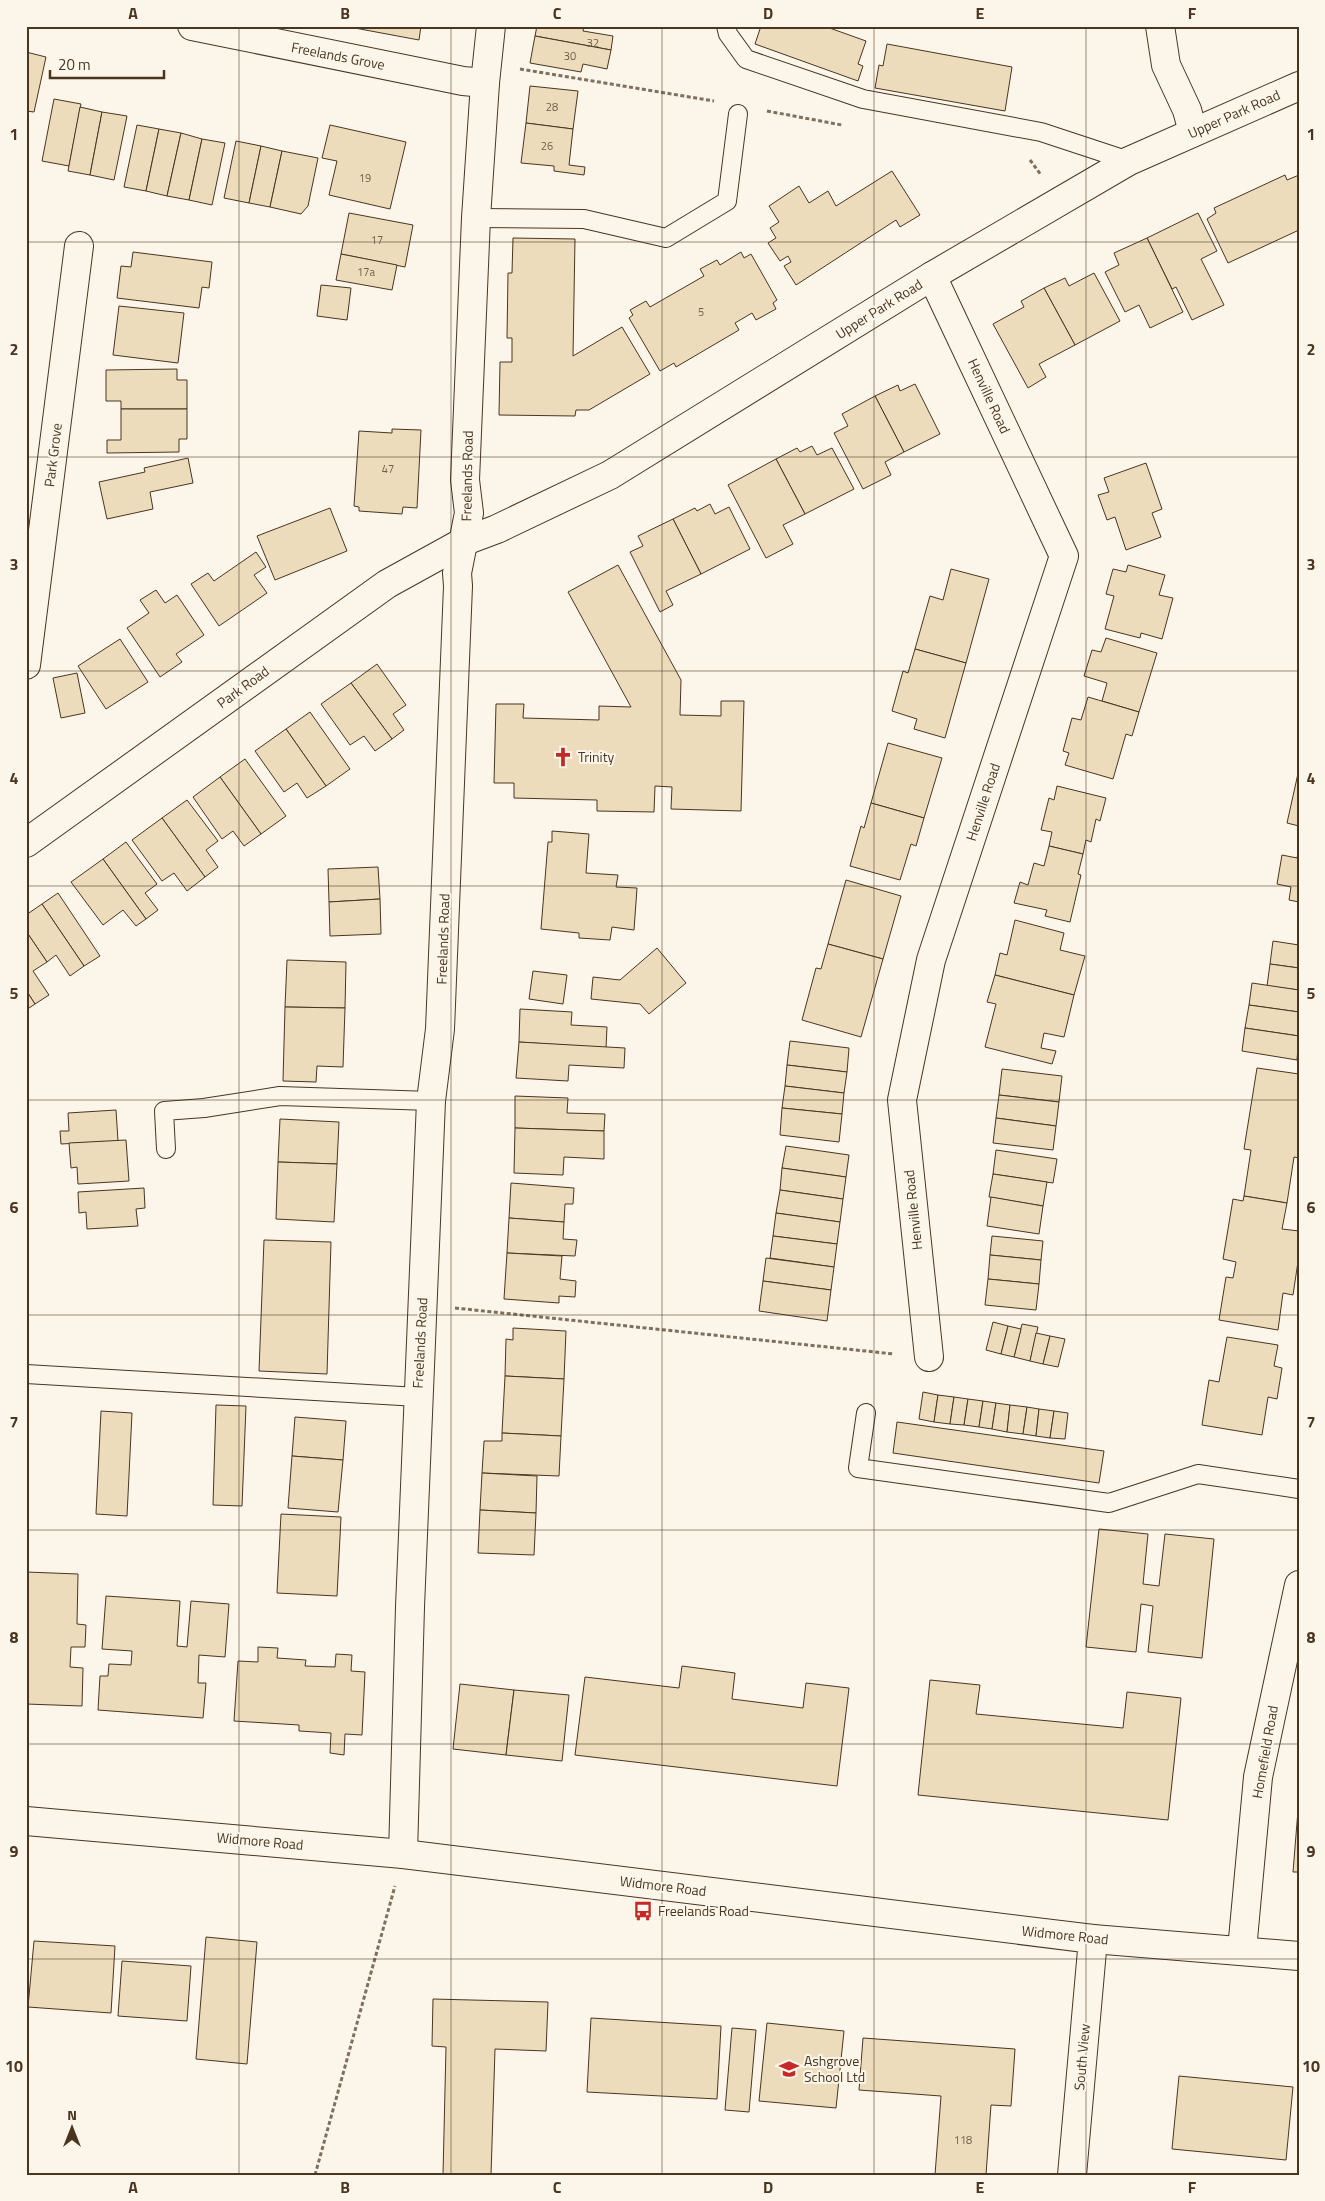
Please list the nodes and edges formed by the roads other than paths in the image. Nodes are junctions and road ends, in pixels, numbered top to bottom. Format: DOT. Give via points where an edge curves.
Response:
graph roads {
  1 [pos="192,26"];
  2 [pos="492,26"];
  3 [pos="726,26"];
  4 [pos="1160,26"];
  5 [pos="485,83"];
  6 [pos="1299,86"];
  7 [pos="738,114"];
  8 [pos="1193,132"];
  9 [pos="1129,161"];
  10 [pos="476,218"];
  11 [pos="79,246"];
  12 [pos="932,276"];
  13 [pos="465,541"];
  14 [pos="26,665"];
  15 [pos="26,843"];
  16 [pos="431,1101"];
  17 [pos="166,1148"];
  18 [pos="930,1358"];
  19 [pos="26,1374"];
  20 [pos="418,1397"];
  21 [pos="866,1413"];
  22 [pos="1299,1489"];
  23 [pos="1299,1585"];
  24 [pos="26,1821"];
  25 [pos="404,1854"];
  26 [pos="1093,1939"];
  27 [pos="1242,1950"];
  28 [pos="1299,1956"];
  29 [pos="1072,2175"];
  1 -- 5 [label="street, Freelands Grove"];
  2 -- 5 [label="street, Freelands Road"];
  3 -- 9 [label="lane" via="746,59 863,99 1042,132"];
  4 -- 8 [label="street" via="1166,66 1187,110"];
  5 -- 10 [label="street, Freelands Road"];
  6 -- 8 [label="street, Upper Park Road"];
  7 -- 10 [label="lane" via="727,201 666,238 584,219"];
  8 -- 9 [label="street, Upper Park Road"];
  9 -- 12 [label="street, Upper Park Road"];
  10 -- 13 [label="street, Freelands Road" via="465,480 469,513"];
  11 -- 14 [label="street, Park Grove"];
  12 -- 13 [label="street, Upper Park Road" via="610,474"];
  12 -- 18 [label="street, Henville Road" via="1064,556 931,960 902,1100"];
  13 -- 15 [label="street, Park Road" via="387,584"];
  13 -- 16 [label="street, Freelands Road" via="457,573 440,1029"];
  16 -- 17 [label="lane" via="280,1096 164,1111"];
  16 -- 20 [label="street, Freelands Road"];
  19 -- 20 [label="lane"];
  20 -- 25 [label="street, Freelands Road"];
  21 -- 22 [label="lane" via="858,1468 1109,1503 1198,1474"];
  23 -- 27 [label="street, Homefield Road" via="1258,1777"];
  24 -- 25 [label="street, Widmore Road"];
  25 -- 26 [label="street, Widmore Road"];
  26 -- 27 [label="street, Widmore Road"];
  26 -- 29 [label="street, South View"];
  27 -- 28 [label="street, Widmore Road"];
}
